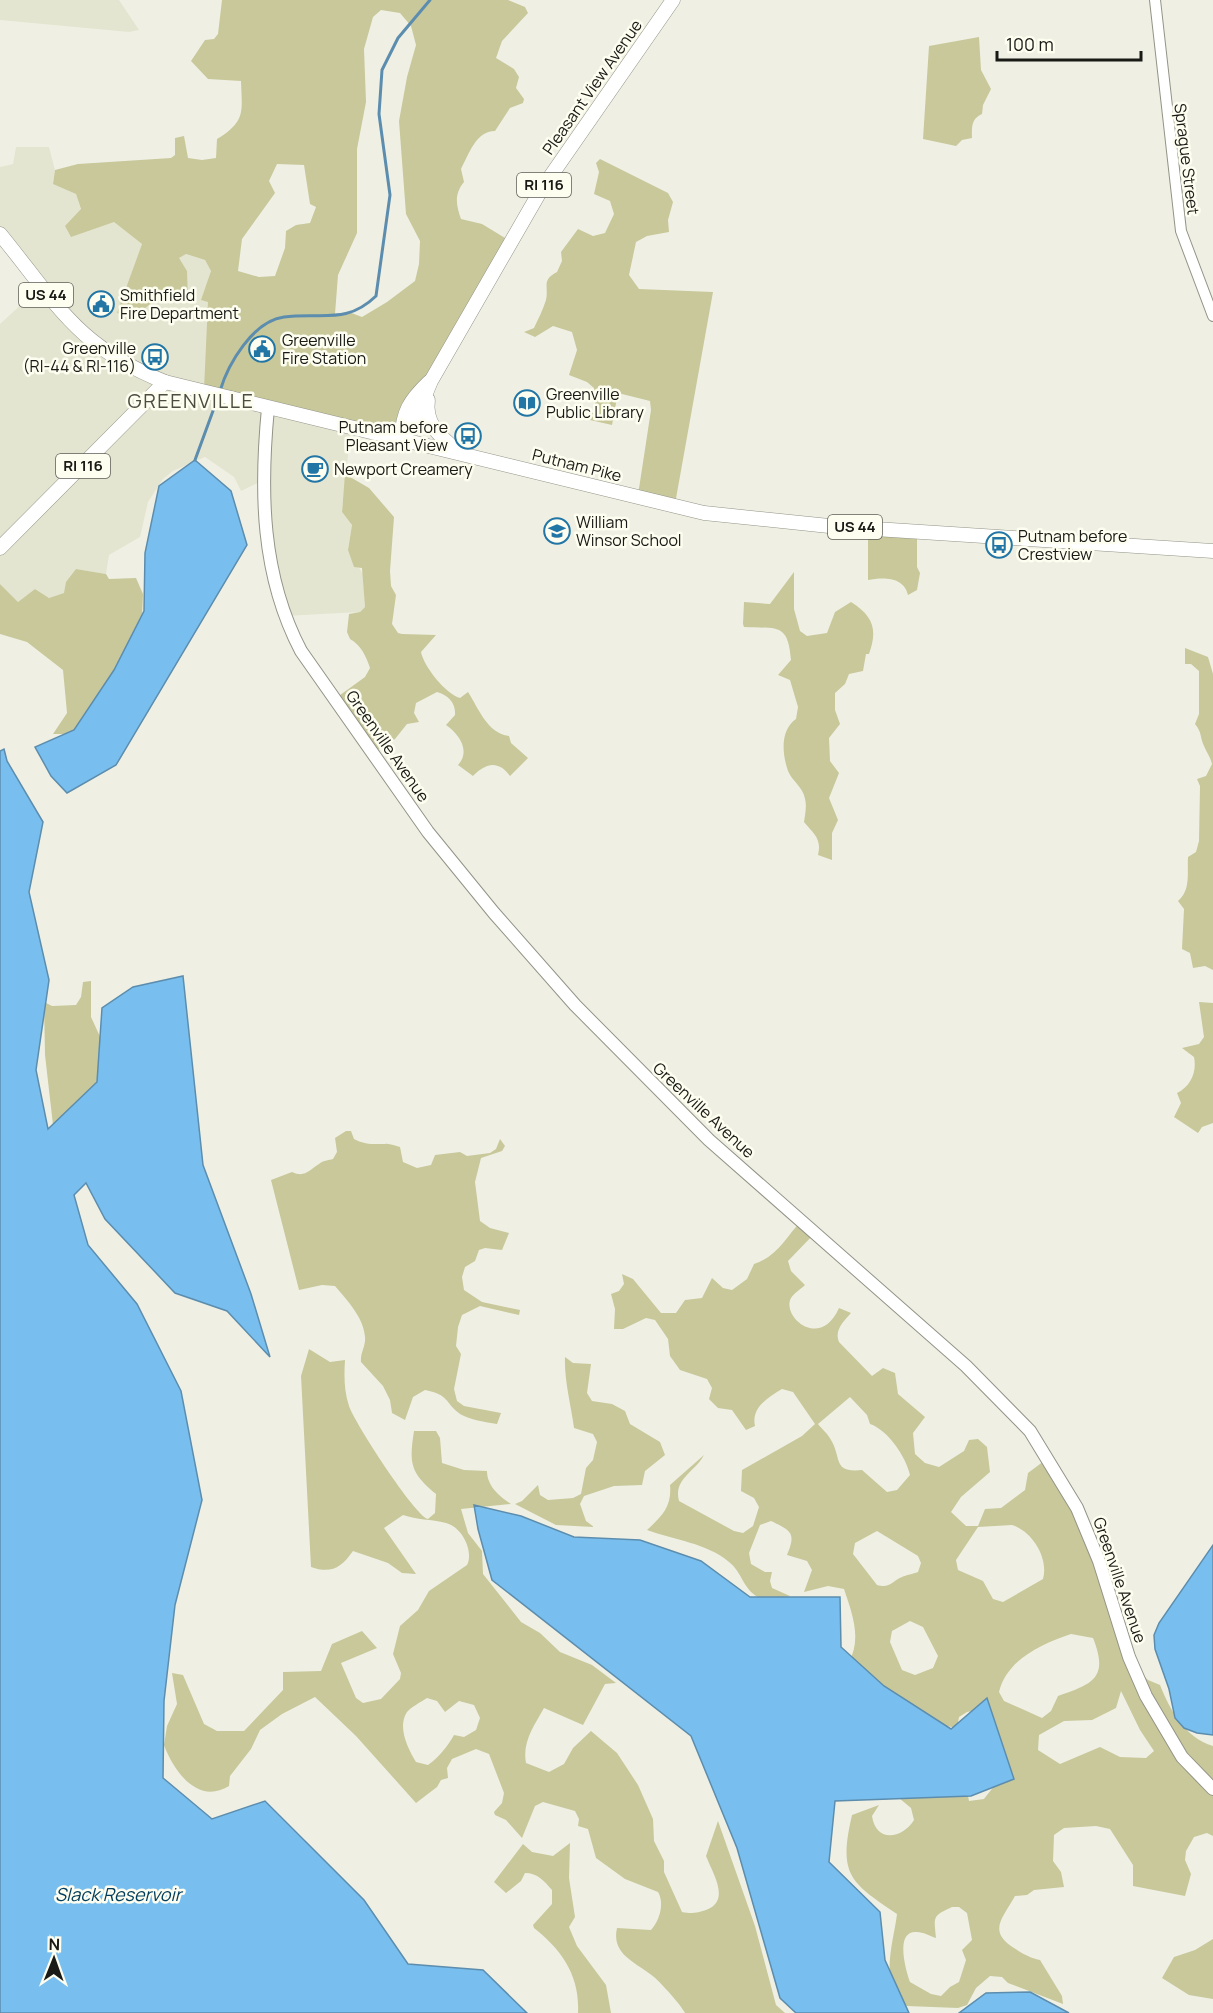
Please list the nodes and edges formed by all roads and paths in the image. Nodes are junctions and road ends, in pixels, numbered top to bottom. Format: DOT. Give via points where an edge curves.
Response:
graph roads {
  1 [pos="673,0"];
  2 [pos="1155,0"];
  3 [pos="0,234"];
  4 [pos="1213,316"];
  5 [pos="431,381"];
  6 [pos="165,382"];
  7 [pos="268,408"];
  8 [pos="401,439"];
  9 [pos="461,454"];
  10 [pos="0,548"];
  11 [pos="1213,551"];
  12 [pos="1213,1789"];
  1 -- 5 [label="main road, Pleasant View Avenue / RI 116" via="541,190"];
  2 -- 4 [label="street, Sprague Street" via="1181,231"];
  3 -- 6 [label="main road, Putnam Pike / US 44" via="88,340 125,364"];
  5 -- 8 [label="main road, Pleasant View Avenue / RI 116" via="419,412"];
  5 -- 9 [label="main road" via="426,412 442,438"];
  6 -- 7 [label="main road, Putnam Pike / US 44"];
  6 -- 10 [label="main road, RI 116"];
  7 -- 8 [label="main road, Putnam Pike / US 44"];
  7 -- 12 [label="main road, Greenville Avenue" via="263,484 269,558 287,625 301,651 428,832 575,1005 709,1140 966,1366 1030,1431 1077,1508 1146,1696 1182,1757"];
  8 -- 9 [label="main road, Putnam Pike / US 44"];
  9 -- 11 [label="main road, Putnam Pike / US 44" via="684,509 749,519"];
}
